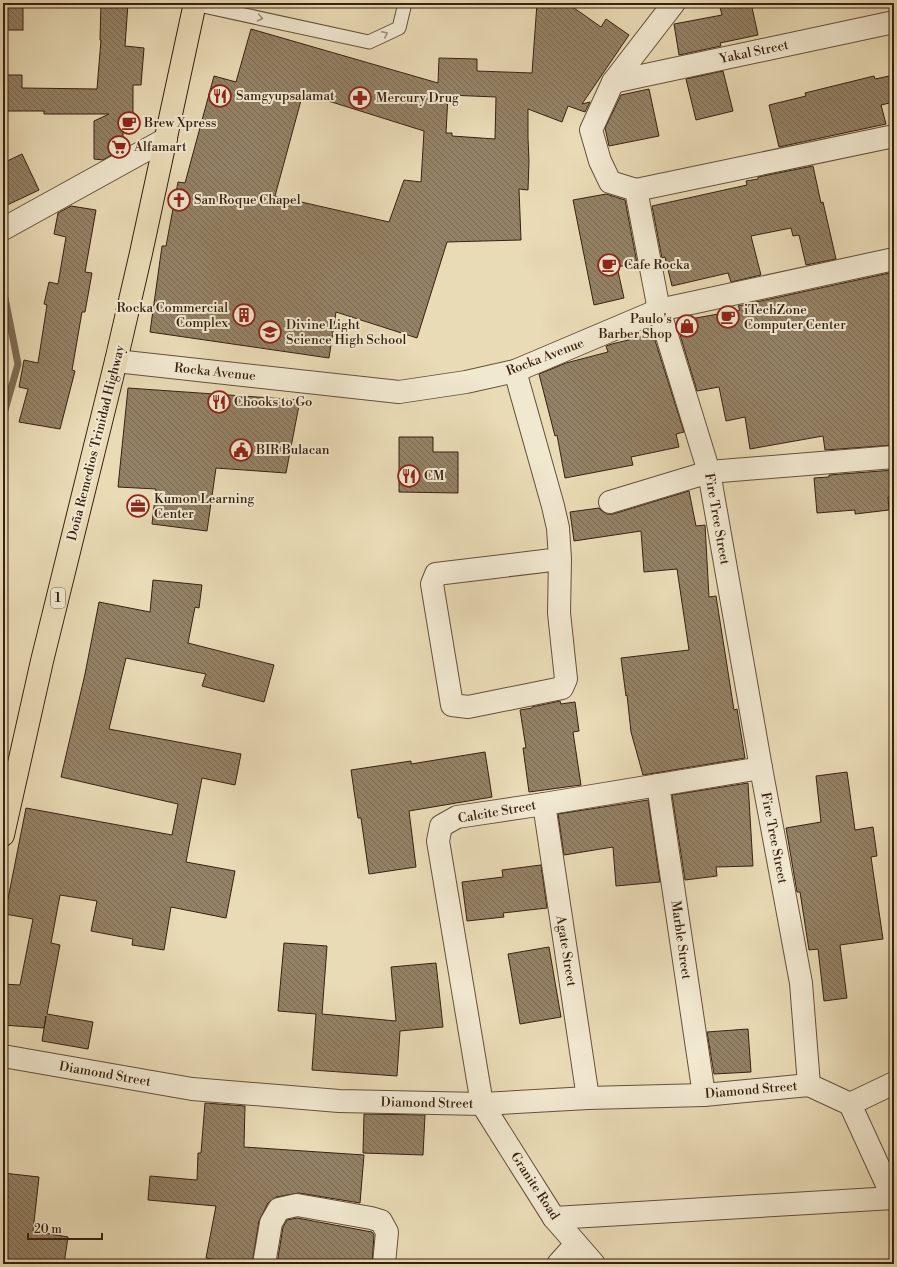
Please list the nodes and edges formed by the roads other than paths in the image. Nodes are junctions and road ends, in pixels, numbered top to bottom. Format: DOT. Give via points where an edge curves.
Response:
graph roads {
  1 [pos="404,3"];
  2 [pos="674,3"];
  3 [pos="194,4"];
  4 [pos="894,22"];
  5 [pos="613,82"];
  6 [pos="894,136"];
  7 [pos="166,139"];
  8 [pos="636,190"];
  9 [pos="3,229"];
  10 [pos="894,259"];
  11 [pos="659,310"];
  12 [pos="116,361"];
  13 [pos="515,371"];
  14 [pos="894,457"];
  15 [pos="709,472"];
  16 [pos="610,502"];
  17 [pos="560,559"];
  18 [pos="761,768"];
  19 [pos="658,785"];
  20 [pos="544,804"];
  21 [pos="3,835"];
  22 [pos="3,1056"];
  23 [pos="894,1083"];
  24 [pos="809,1085"];
  25 [pos="704,1095"];
  26 [pos="588,1098"];
  27 [pos="482,1104"];
  28 [pos="850,1104"];
  29 [pos="894,1199"];
  30 [pos="554,1218"];
  31 [pos="576,1244"];
  32 [pos="264,1264"];
  33 [pos="384,1264"];
  34 [pos="558,1264"];
  35 [pos="594,1264"];
  3 -- 1 [label="lane, one-way" via="369,42 399,28"];
  2 -- 5 [label="street"];
  3 -- 7 [label="highway, Doña Remedios Trinidad Highway / 1"];
  4 -- 5 [label="street, Yakal Street"];
  5 -- 8 [label="street" via="591,130 600,162 610,182"];
  6 -- 8 [label="street"];
  7 -- 9 [label="street"];
  7 -- 12 [label="highway, Doña Remedios Trinidad Highway / 1"];
  8 -- 11 [label="street, Fire Tree Street"];
  10 -- 11 [label="street, Rocka Avenue"];
  11 -- 13 [label="street, Rocka Avenue"];
  11 -- 15 [label="street, Fire Tree Street"];
  12 -- 13 [label="street, Rocka Avenue" via="399,392 466,382"];
  12 -- 21 [label="highway, Doña Remedios Trinidad Highway / 1" via="42,661"];
  13 -- 17 [label="street" via="553,506 558,528"];
  14 -- 15 [label="street"];
  15 -- 16 [label="street"];
  15 -- 18 [label="street, Fire Tree Street"];
  17 -- 17 [label="street" via="559,614 566,679 562,688 468,707 452,705 432,584 436,574"];
  18 -- 19 [label="street, Calcite Street"];
  18 -- 24 [label="street, Fire Tree Street" via="801,983"];
  19 -- 20 [label="street, Calcite Street"];
  19 -- 25 [label="street, Marble Street"];
  20 -- 26 [label="street, Agate Street"];
  20 -- 27 [label="street, Calcite Street" via="457,817 441,826 438,841"];
  22 -- 27 [label="street, Diamond Street" via="192,1089 339,1101"];
  23 -- 28 [label="street"];
  24 -- 25 [label="street, Diamond Street"];
  24 -- 28 [label="street, Diamond Street"];
  25 -- 26 [label="street, Diamond Street"];
  26 -- 27 [label="street, Diamond Street"];
  27 -- 30 [label="street, Granite Road"];
  28 -- 29 [label="street"];
  29 -- 30 [label="street"];
  30 -- 31 [label="street, Granite Road"];
  31 -- 34 [label="street"];
  31 -- 35 [label="street, Granite Road"];
  32 -- 33 [label="street" via="271,1223 279,1209 297,1205 381,1221 387,1232"];
}
